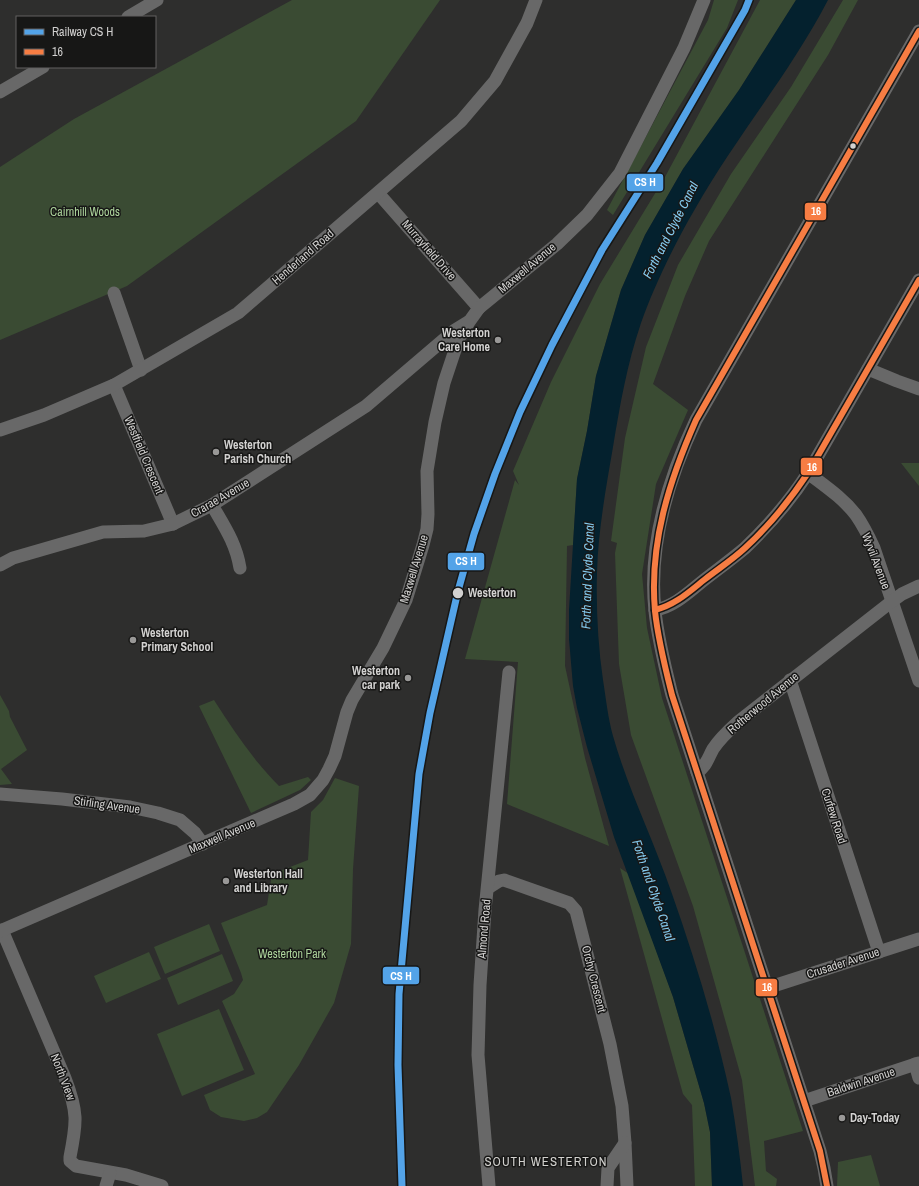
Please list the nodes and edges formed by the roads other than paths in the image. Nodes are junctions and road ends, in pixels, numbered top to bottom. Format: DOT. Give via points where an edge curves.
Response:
graph roads {
  1 [pos="157,0"];
  2 [pos="536,0"];
  3 [pos="704,0"];
  4 [pos="130,16"];
  5 [pos="919,32"];
  6 [pos="41,68"];
  7 [pos="0,92"];
  8 [pos="378,193"];
  9 [pos="919,280"];
  10 [pos="114,294"];
  11 [pos="479,308"];
  12 [pos="469,322"];
  13 [pos="868,369"];
  14 [pos="141,370"];
  15 [pos="114,385"];
  16 [pos="919,389"];
  17 [pos="0,430"];
  18 [pos="808,473"];
  19 [pos="212,505"];
  20 [pos="173,524"];
  21 [pos="0,565"];
  22 [pos="240,568"];
  23 [pos="919,586"];
  24 [pos="891,602"];
  25 [pos="655,610"];
  26 [pos="509,672"];
  27 [pos="790,680"];
  28 [pos="919,681"];
  29 [pos="697,772"];
  30 [pos="0,794"];
  31 [pos="203,844"];
  32 [pos="488,888"];
  33 [pos="1,930"];
  34 [pos="919,939"];
  35 [pos="879,952"];
  36 [pos="767,988"];
  37 [pos="917,1064"];
  38 [pos="919,1078"];
  39 [pos="804,1101"];
  40 [pos="625,1143"];
  41 [pos="110,1173"];
  42 [pos="106,1186"];
  43 [pos="162,1186"];
  44 [pos="489,1186"];
  45 [pos="607,1186"];
  46 [pos="627,1186"];
  47 [pos="827,1186"];
  1 -- 4 [label="street"];
  2 -- 8 [label="street, Henderland Road" via="527,23 496,81 461,121"];
  3 -- 11 [label="street, Maxwell Avenue" via="684,48 620,173 587,215 557,244"];
  5 -- 25 [label="street" via="696,420 681,451 661,517 656,556"];
  6 -- 7 [label="street"];
  8 -- 11 [label="street, Murrayfield Drive"];
  8 -- 14 [label="street, Henderland Road" via="238,313"];
  9 -- 13 [label="street"];
  10 -- 14 [label="street"];
  11 -- 12 [label="street, Maxwell Avenue"];
  12 -- 19 [label="street, Crarae Avenue" via="455,330 366,406"];
  12 -- 31 [label="street, Maxwell Avenue" via="459,338 434,422 427,471 428,514 424,545 406,600 383,648 352,700 329,769 316,789 305,799"];
  13 -- 16 [label="street"];
  13 -- 18 [label="street"];
  14 -- 15 [label="street, Henderland Road"];
  15 -- 17 [label="street, Henderland Road" via="44,415"];
  15 -- 20 [label="street, Westfield Crescent"];
  18 -- 24 [label="street, Wyvil Avenue" via="835,493 856,515 874,548"];
  18 -- 25 [label="street" via="792,497 744,548 669,606"];
  19 -- 20 [label="street, Crarae Avenue"];
  19 -- 22 [label="street" via="233,542"];
  20 -- 21 [label="street, Crarae Avenue" via="144,531 103,532 13,558"];
  23 -- 24 [label="street, Rotherwood Avenue"];
  24 -- 27 [label="street, Rotherwood Avenue"];
  24 -- 28 [label="street, Wyvil Avenue"];
  25 -- 29 [label="street" via="672,695"];
  26 -- 32 [label="street, Almond Road"];
  27 -- 29 [label="street, Rotherwood Avenue" via="725,734 704,767"];
  27 -- 35 [label="street, Curfew Road"];
  29 -- 36 [label="street"];
  30 -- 31 [label="street, Stirling Avenue" via="130,807 158,813 180,820"];
  31 -- 33 [label="street, Maxwell Avenue"];
  32 -- 40 [label="street, Orchy Crescent" via="504,880 569,903 576,911 610,1044 622,1106"];
  32 -- 44 [label="street, Almond Road" via="480,985 478,1055"];
  33 -- 41 [label="street, North View" via="73,1101 76,1116 70,1161 76,1166"];
  34 -- 35 [label="street, Crusader Avenue"];
  35 -- 36 [label="street, Crusader Avenue"];
  36 -- 39 [label="street"];
  37 -- 38 [label="street"];
  37 -- 39 [label="street, Baldwin Avenue"];
  39 -- 47 [label="street"];
  40 -- 45 [label="street" via="608,1168"];
  40 -- 46 [label="street, Orchy Crescent"];
  41 -- 42 [label="street"];
  41 -- 43 [label="street, North View"];
}
